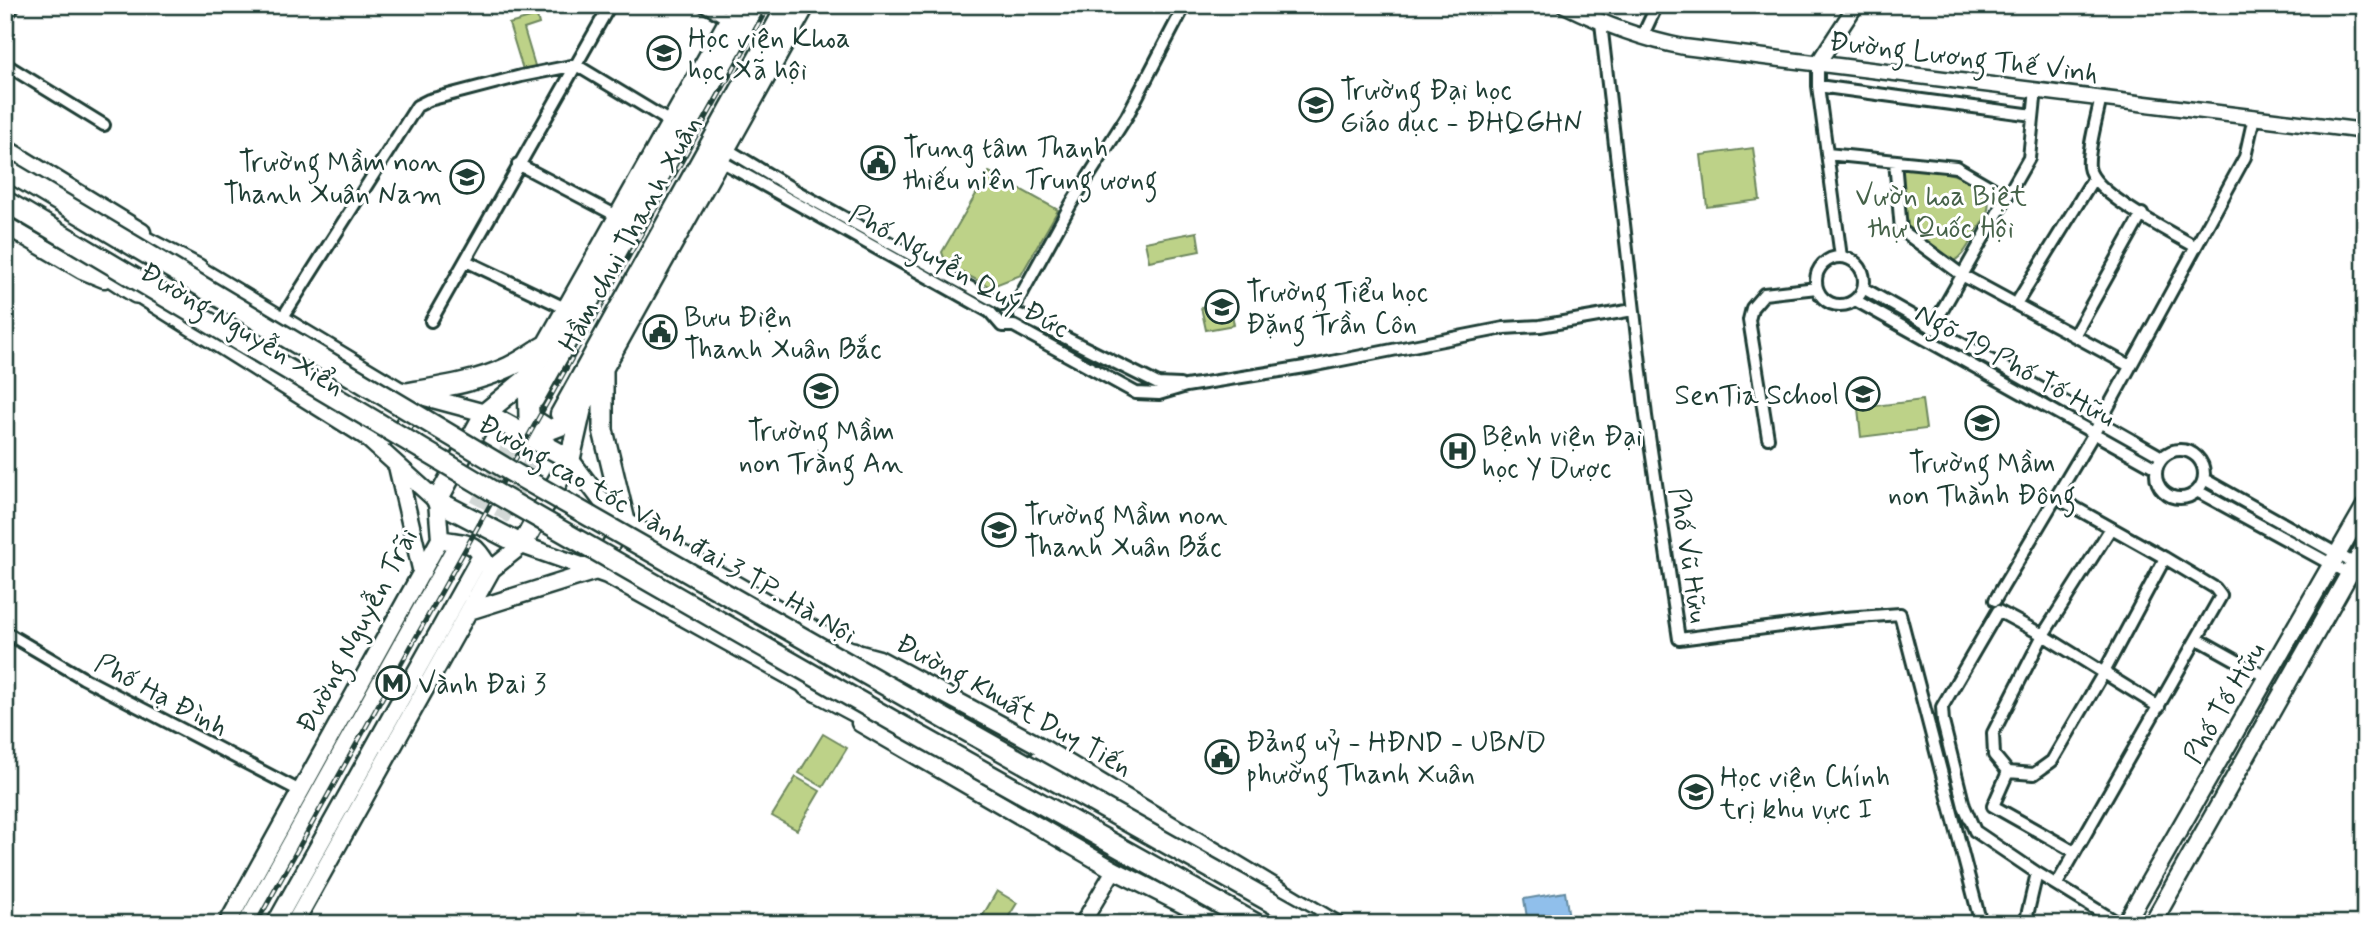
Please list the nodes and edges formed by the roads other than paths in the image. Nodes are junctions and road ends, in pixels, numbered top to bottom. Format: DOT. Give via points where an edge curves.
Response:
graph roads {
  1 [pos="14,5"];
  2 [pos="610,5"];
  3 [pos="703,5"];
  4 [pos="757,5"];
  5 [pos="786,5"];
  6 [pos="805,5"];
  7 [pos="1185,5"];
  8 [pos="1564,5"];
  9 [pos="1657,5"];
  10 [pos="1856,5"];
  11 [pos="734,13"];
  12 [pos="5,19"];
  13 [pos="1601,23"];
  14 [pos="1642,37"];
  15 [pos="1818,63"];
  16 [pos="5,64"];
  17 [pos="576,65"];
  18 [pos="1818,86"];
  19 [pos="2036,89"];
  20 [pos="2101,97"];
  21 [pos="2033,115"];
  22 [pos="2254,117"];
  23 [pos="671,123"];
  24 [pos="104,125"];
  25 [pos="2365,131"];
  26 [pos="5,148"];
  27 [pos="722,154"];
  28 [pos="1827,154"];
  29 [pos="5,159"];
  30 [pos="1895,161"];
  31 [pos="518,164"];
  32 [pos="5,167"];
  33 [pos="2092,179"];
  34 [pos="2007,196"];
  35 [pos="5,201"];
  36 [pos="5,211"];
  37 [pos="2142,214"];
  38 [pos="619,217"];
  39 [pos="5,225"];
  40 [pos="2196,247"];
  41 [pos="1841,257"];
  42 [pos="466,261"];
  43 [pos="198,269"];
  44 [pos="1962,275"];
  45 [pos="1817,288"];
  46 [pos="1863,288"];
  47 [pos="136,293"];
  48 [pos="1854,300"];
  49 [pos="2016,304"];
  50 [pos="1002,305"];
  51 [pos="567,309"];
  52 [pos="1018,310"];
  53 [pos="1633,310"];
  54 [pos="990,312"];
  55 [pos="281,320"];
  56 [pos="431,321"];
  57 [pos="1014,326"];
  58 [pos="1931,327"];
  59 [pos="2074,336"];
  60 [pos="547,344"];
  61 [pos="353,362"];
  62 [pos="2130,366"];
  63 [pos="603,368"];
  64 [pos="528,378"];
  65 [pos="1158,389"];
  66 [pos="403,391"];
  67 [pos="535,400"];
  68 [pos="582,406"];
  69 [pos="485,413"];
  70 [pos="559,414"];
  71 [pos="2099,422"];
  72 [pos="2094,433"];
  73 [pos="365,436"];
  74 [pos="1768,438"];
  75 [pos="570,459"];
  76 [pos="2159,463"];
  77 [pos="397,466"];
  78 [pos="2204,479"];
  79 [pos="2197,491"];
  80 [pos="2056,497"];
  81 [pos="437,501"];
  82 [pos="2365,506"];
  83 [pos="625,521"];
  84 [pos="2111,528"];
  85 [pos="440,539"];
  86 [pos="522,545"];
  87 [pos="2365,546"];
  88 [pos="455,548"];
  89 [pos="2165,558"];
  90 [pos="2335,560"];
  91 [pos="485,565"];
  92 [pos="2352,569"];
  93 [pos="596,571"];
  94 [pos="422,573"];
  95 [pos="1995,600"];
  96 [pos="469,611"];
  97 [pos="5,632"];
  98 [pos="2043,635"];
  99 [pos="2198,639"];
  100 [pos="853,652"];
  101 [pos="2103,674"];
  102 [pos="2268,678"];
  103 [pos="807,686"];
  104 [pos="2159,707"];
  105 [pos="2008,772"];
  106 [pos="300,792"];
  107 [pos="2076,852"];
  108 [pos="1114,870"];
  109 [pos="2037,873"];
  110 [pos="2057,884"];
  111 [pos="227,924"];
  112 [pos="246,924"];
  113 [pos="275,924"];
  114 [pos="294,924"];
  115 [pos="1082,924"];
  116 [pos="1222,924"];
  117 [pos="1240,924"];
  118 [pos="1256,924"];
  119 [pos="1310,924"];
  120 [pos="1316,924"];
  121 [pos="1336,924"];
  122 [pos="1980,924"];
  123 [pos="2025,924"];
  124 [pos="2122,924"];
  125 [pos="2152,924"];
  1 -- 12 [label="street"];
  2 -- 17 [label="street"];
  3 -- 11 [label="street"];
  4 -- 67 [label="main road, Hầm chui Thanh Xuân"];
  5 -- 70 [label="main road, Hầm chui Thanh Xuân"];
  6 -- 27 [label="highway"];
  7 -- 52 [label="street" via="1127,116 1071,204"];
  8 -- 13 [label="street, Đường Lương Thế Vinh"];
  9 -- 14 [label="street"];
  10 -- 15 [label="street"];
  11 -- 23 [label="highway, Đường Nguyễn Trãi"];
  13 -- 14 [label="street, Đường Lương Thế Vinh"];
  13 -- 53 [label="street, Phố Vũ Hữu"];
  14 -- 15 [label="street, Đường Lương Thế Vinh" via="1684,47"];
  15 -- 18 [label="street"];
  15 -- 19 [label="street, Đường Lương Thế Vinh"];
  16 -- 24 [label="street"];
  17 -- 23 [label="street"];
  17 -- 31 [label="street"];
  17 -- 55 [label="street" via="417,106"];
  18 -- 21 [label="street"];
  18 -- 28 [label="street"];
  19 -- 20 [label="street, Đường Lương Thế Vinh"];
  19 -- 21 [label="street"];
  20 -- 22 [label="street, Đường Lương Thế Vinh"];
  20 -- 33 [label="street" via="2088,166"];
  21 -- 34 [label="street" via="2029,158"];
  22 -- 25 [label="street, Đường Lương Thế Vinh"];
  22 -- 40 [label="street" via="2245,157"];
  23 -- 38 [label="highway, Đường Nguyễn Trãi"];
  26 -- 43 [label="main road, Đường Nguyễn Xiển"];
  27 -- 50 [label="street, Phố Nguyễn Quý Đức"];
  27 -- 54 [label="street, Phố Nguyễn Quý Đức"];
  27 -- 63 [label="highway"];
  28 -- 30 [label="street"];
  28 -- 41 [label="street"];
  29 -- 43 [label="highway"];
  30 -- 34 [label="street" via="1956,167"];
  30 -- 44 [label="street" via="1901,230"];
  31 -- 38 [label="street"];
  31 -- 42 [label="street"];
  32 -- 61 [label="main road, Đường Nguyễn Xiển" via="340,366"];
  32 -- 119 [label="highway, Đường cao tốc Vành đai 3 TP. Hà Nội, bridge" via="512,472"];
  33 -- 37 [label="street"];
  33 -- 49 [label="street"];
  34 -- 44 [label="street"];
  35 -- 118 [label="highway, Đường cao tốc Vành đai 3 TP. Hà Nội, bridge" via="499,495"];
  36 -- 47 [label="highway"];
  37 -- 40 [label="street"];
  37 -- 59 [label="street"];
  38 -- 51 [label="highway, Đường Nguyễn Trãi"];
  39 -- 47 [label="main road, Đường Nguyễn Xiển" via="82,270"];
  40 -- 62 [label="street"];
  41 -- 45 [label="street" via="1832,258 1819,270"];
  41 -- 46 [label="street" via="1853,260 1862,270"];
  42 -- 51 [label="street"];
  42 -- 56 [label="street"];
  43 -- 55 [label="main road, Đường Nguyễn Xiển"];
  44 -- 49 [label="street"];
  44 -- 58 [label="street"];
  45 -- 48 [label="street" via="1821,296 1837,305"];
  45 -- 74 [label="street" via="1764,294 1752,308 1749,320"];
  46 -- 48 [label="street"];
  46 -- 58 [label="street, Ngõ 19 Phố Tố Hữu"];
  47 -- 73 [label="main road, Đường Nguyễn Xiển"];
  48 -- 72 [label="street, Ngõ 19 Phố Tố Hữu"];
  49 -- 59 [label="street"];
  50 -- 52 [label="street" via="1009,303"];
  50 -- 54 [label="street"];
  51 -- 60 [label="highway, Đường Nguyễn Trãi"];
  52 -- 57 [label="street"];
  52 -- 65 [label="street, Phố Nguyễn Quý Đức"];
  53 -- 65 [label="street, Phố Nguyễn Quý Đức"];
  53 -- 122 [label="street, Phố Vũ Hữu" via="1679,639 1900,614"];
  54 -- 57 [label="street, Phố Nguyễn Quý Đức" via="1002,326"];
  55 -- 61 [label="main road, Đường Nguyễn Xiển"];
  57 -- 65 [label="street, Phố Nguyễn Quý Đức" via="1136,393"];
  58 -- 71 [label="street, Ngõ 19 Phố Tố Hữu"];
  59 -- 62 [label="street"];
  60 -- 64 [label="highway, Đường Nguyễn Trãi"];
  60 -- 66 [label="highway" via="509,367 460,384"];
  61 -- 66 [label="main road, Đường Nguyễn Xiển"];
  62 -- 71 [label="street"];
  63 -- 68 [label="highway"];
  63 -- 83 [label="highway" via="603,430"];
  64 -- 68 [label="highway" via="527,413 541,426 558,428"];
  64 -- 69 [label="highway, Đường Nguyễn Trãi"];
  66 -- 69 [label="main road, Đường Nguyễn Xiển"];
  66 -- 73 [label="main road" via="408,413 403,428 389,437"];
  68 -- 75 [label="highway"];
  69 -- 75 [label="highway, Đường Nguyễn Xiển"];
  69 -- 81 [label="highway, Đường Nguyễn Trãi"];
  71 -- 72 [label="street"];
  71 -- 76 [label="street, Ngõ 19 Phố Tố Hữu"];
  72 -- 76 [label="street, Ngõ 19 Phố Tố Hữu"];
  72 -- 80 [label="street"];
  73 -- 77 [label="main road, Đường Nguyễn Xiển"];
  75 -- 83 [label="main road, Đường Khuất Duy Tiến" via="601,500"];
  75 -- 86 [label="highway"];
  76 -- 78 [label="street" via="2176,450 2191,452 2202,464"];
  76 -- 79 [label="street" via="2156,480 2169,495 2182,498"];
  77 -- 81 [label="main road, Đường Nguyễn Xiển"];
  77 -- 94 [label="main road"];
  78 -- 79 [label="street"];
  78 -- 90 [label="street"];
  79 -- 90 [label="street"];
  80 -- 84 [label="street"];
  80 -- 95 [label="street"];
  81 -- 85 [label="main road, Đường Nguyễn Trãi"];
  81 -- 86 [label="highway"];
  82 -- 90 [label="main road, Phố Tố Hữu"];
  83 -- 93 [label="main road"];
  83 -- 100 [label="main road, Đường Khuất Duy Tiến"];
  84 -- 89 [label="street"];
  84 -- 98 [label="street"];
  85 -- 91 [label="main road" via="472,545"];
  85 -- 94 [label="main road, Đường Nguyễn Trãi"];
  86 -- 91 [label="main road"];
  86 -- 93 [label="main road"];
  87 -- 92 [label="main road, Phố Tố Hữu"];
  88 -- 112 [label="main road"];
  89 -- 99 [label="street" via="2221,596"];
  89 -- 101 [label="street"];
  90 -- 92 [label="street"];
  90 -- 102 [label="main road, Phố Tố Hữu"];
  91 -- 96 [label="main road"];
  91 -- 113 [label="main road"];
  92 -- 125 [label="main road, Phố Tố Hữu"];
  93 -- 96 [label="main road"];
  93 -- 103 [label="main road"];
  94 -- 106 [label="main road, Đường Nguyễn Trãi"];
  96 -- 114 [label="main road"];
  97 -- 106 [label="street, Phố Hạ Đình"];
  98 -- 101 [label="street"];
  98 -- 105 [label="street" via="1993,733 1994,755"];
  98 -- 109 [label="street" via="1998,611 1942,707 1969,821 1983,838"];
  99 -- 102 [label="street"];
  99 -- 104 [label="street"];
  100 -- 120 [label="highway, bridge" via="872,667 1168,832"];
  100 -- 121 [label="main road, Đường Khuất Duy Tiến" via="879,659 1033,743"];
  101 -- 104 [label="street"];
  101 -- 105 [label="street" via="2052,761 2034,774"];
  102 -- 124 [label="main road, Phố Tố Hữu"];
  103 -- 108 [label="main road" via="843,713"];
  103 -- 117 [label="highway"];
  104 -- 107 [label="street"];
  105 -- 107 [label="street" via="1993,806"];
  106 -- 111 [label="main road, Đường Nguyễn Trãi"];
  107 -- 110 [label="street"];
  108 -- 115 [label="street"];
  108 -- 116 [label="main road"];
  109 -- 110 [label="street"];
  109 -- 123 [label="street"];
  110 -- 124 [label="street"];
}
